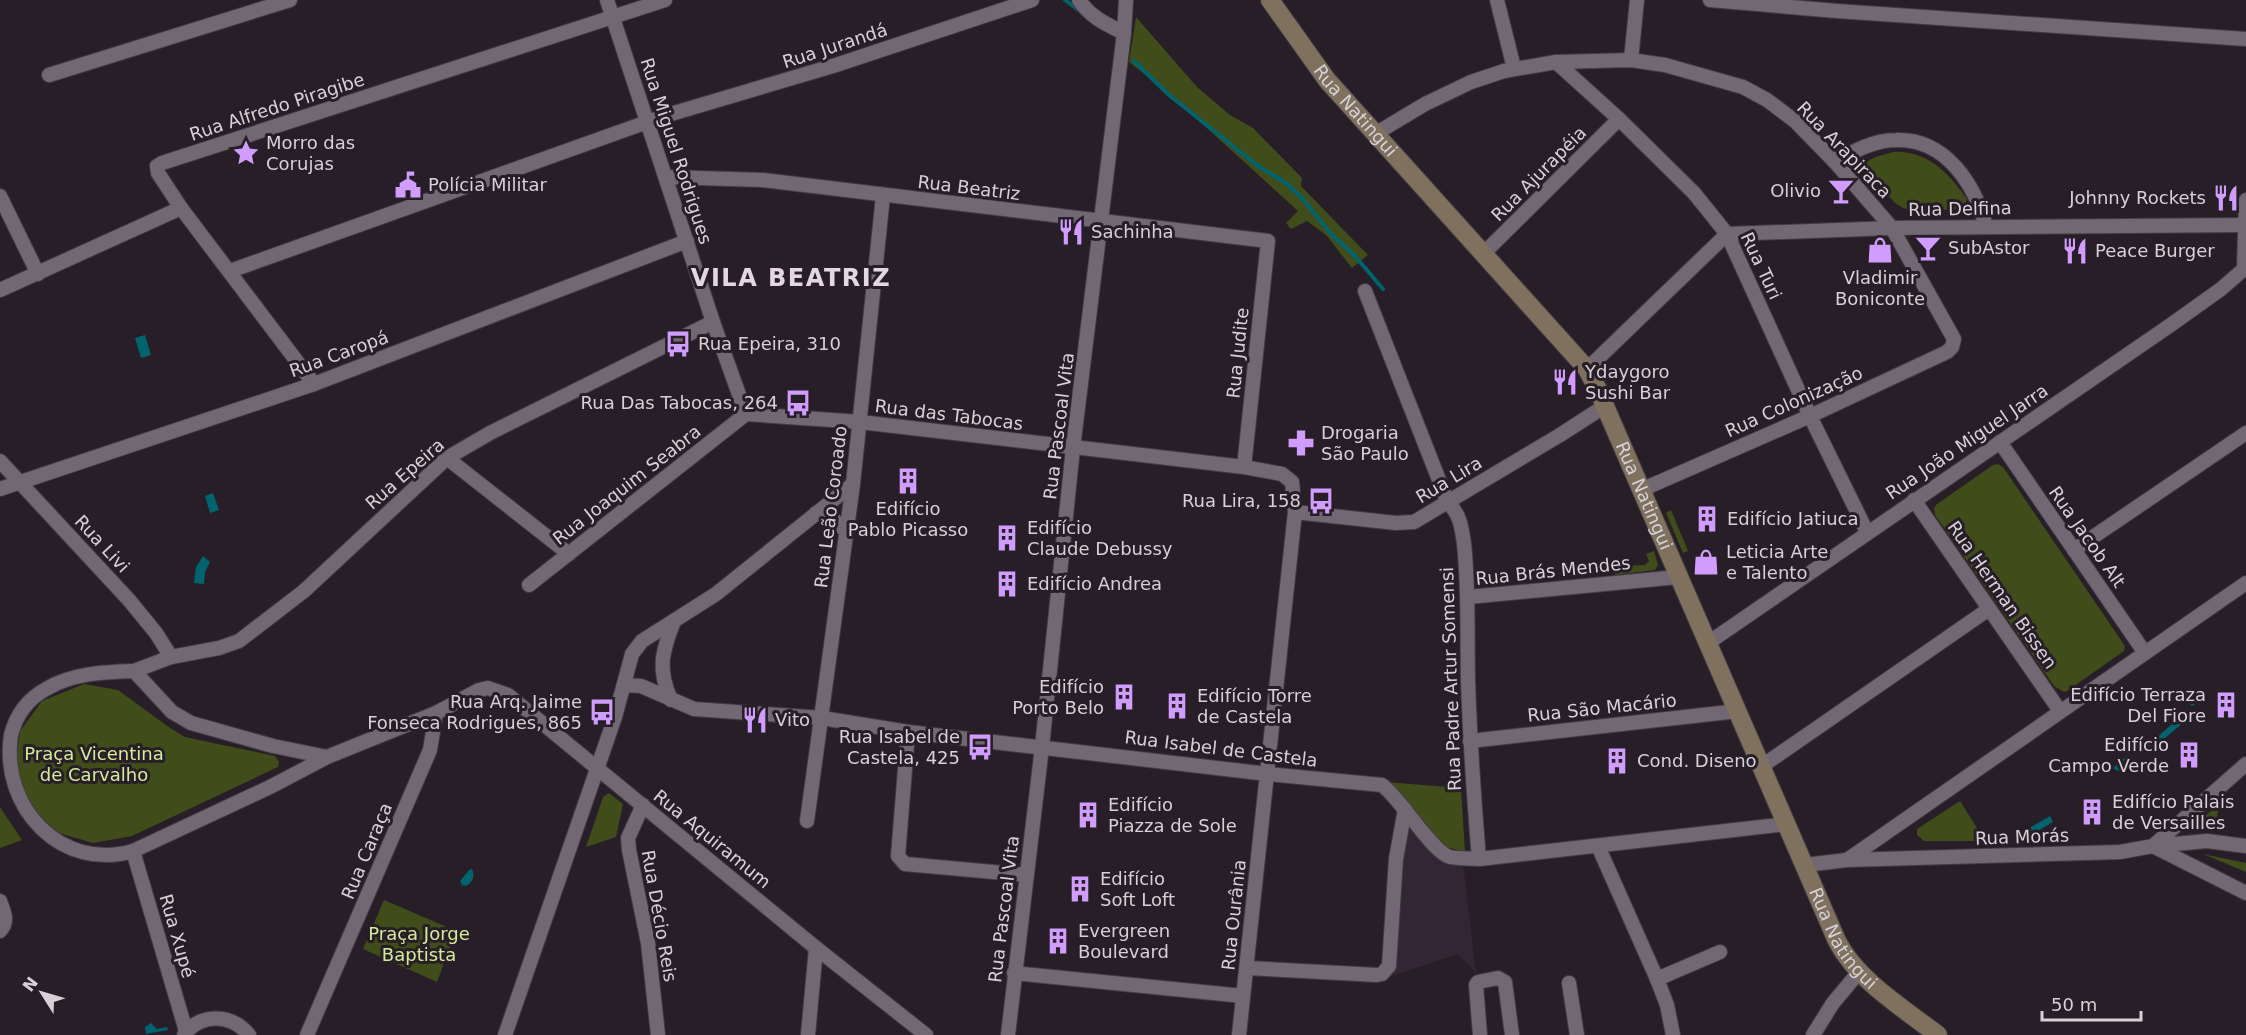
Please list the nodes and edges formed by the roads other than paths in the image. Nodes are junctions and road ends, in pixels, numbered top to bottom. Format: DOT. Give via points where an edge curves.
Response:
graph roads {
  1 [pos="290,0"];
  2 [pos="607,0"];
  3 [pos="665,0"];
  4 [pos="1032,0"];
  5 [pos="1079,0"];
  6 [pos="1126,0"];
  7 [pos="1270,0"];
  8 [pos="1638,0"];
  9 [pos="1710,0"];
  10 [pos="1502,3"];
  11 [pos="1838,6"];
  12 [pos="613,16"];
  13 [pos="1124,33"];
  14 [pos="2246,39"];
  15 [pos="1631,60"];
  16 [pos="1556,62"];
  17 [pos="1514,68"];
  18 [pos="49,75"];
  19 [pos="1619,119"];
  20 [pos="647,122"];
  21 [pos="1375,134"];
  22 [pos="1835,162"];
  23 [pos="666,177"];
  24 [pos="0,196"];
  25 [pos="883,196"];
  26 [pos="2246,200"];
  27 [pos="181,208"];
  28 [pos="0,219"];
  29 [pos="1101,221"];
  30 [pos="2244,225"];
  31 [pos="1986,227"];
  32 [pos="1892,228"];
  33 [pos="18,234"];
  34 [pos="1727,234"];
  35 [pos="687,241"];
  36 [pos="1268,241"];
  37 [pos="1483,254"];
  38 [pos="2245,269"];
  39 [pos="230,271"];
  40 [pos="38,274"];
  41 [pos="0,290"];
  42 [pos="1365,291"];
  43 [pos="713,322"];
  44 [pos="1954,339"];
  45 [pos="1587,369"];
  46 [pos="314,384"];
  47 [pos="1605,406"];
  48 [pos="746,414"];
  49 [pos="1810,416"];
  50 [pos="860,422"];
  51 [pos="2246,433"];
  52 [pos="2000,442"];
  53 [pos="1073,448"];
  54 [pos="447,458"];
  55 [pos="0,461"];
  56 [pos="1244,467"];
  57 [pos="20,482"];
  58 [pos="853,484"];
  59 [pos="0,489"];
  60 [pos="1641,490"];
  61 [pos="1914,500"];
  62 [pos="1448,503"];
  63 [pos="1295,512"];
  64 [pos="816,513"];
  65 [pos="846,531"];
  66 [pos="1867,532"];
  67 [pos="2074,550"];
  68 [pos="569,554"];
  69 [pos="1678,576"];
  70 [pos="2246,584"];
  71 [pos="529,585"];
  72 [pos="1468,597"];
  73 [pos="1989,609"];
  74 [pos="674,621"];
  75 [pos="1708,643"];
  76 [pos="2145,653"];
  77 [pos="171,657"];
  78 [pos="134,671"];
  79 [pos="624,685"];
  80 [pos="671,700"];
  81 [pos="1738,711"];
  82 [pos="2060,711"];
  83 [pos="436,713"];
  84 [pos="822,718"];
  85 [pos="908,732"];
  86 [pos="1470,741"];
  87 [pos="1042,747"];
  88 [pos="327,757"];
  89 [pos="2246,764"];
  90 [pos="596,766"];
  91 [pos="1762,766"];
  92 [pos="1268,774"];
  93 [pos="643,805"];
  94 [pos="1405,809"];
  95 [pos="807,821"];
  96 [pos="1787,824"];
  97 [pos="1598,846"];
  98 [pos="2153,846"];
  99 [pos="2246,846"];
  100 [pos="133,851"];
  101 [pos="1479,858"];
  102 [pos="1847,860"];
  103 [pos="1804,865"];
  104 [pos="1026,875"];
  105 [pos="2246,893"];
  106 [pos="0,901"];
  107 [pos="0,931"];
  108 [pos="816,948"];
  109 [pos="1720,952"];
  110 [pos="1247,968"];
  111 [pos="1859,972"];
  112 [pos="1014,973"];
  113 [pos="1657,979"];
  114 [pos="1569,983"];
  115 [pos="1243,996"];
  116 [pos="185,1033"];
  117 [pos="249,1035"];
  118 [pos="307,1035"];
  119 [pos="505,1035"];
  120 [pos="658,1035"];
  121 [pos="808,1035"];
  122 [pos="926,1035"];
  123 [pos="1008,1035"];
  124 [pos="1239,1035"];
  125 [pos="1480,1035"];
  126 [pos="1512,1035"];
  127 [pos="1576,1035"];
  128 [pos="1673,1035"];
  129 [pos="1813,1035"];
  130 [pos="1938,1035"];
  1 -- 18 [label="street"];
  2 -- 12 [label="street, Rua Miguel Rodrigues"];
  3 -- 12 [label="street, Rua Alfredo Piragibe"];
  4 -- 20 [label="street, Rua Jurandá"];
  5 -- 13 [label="street" via="1097,19"];
  6 -- 13 [label="street, Rua Pascoal Vita"];
  7 -- 21 [label="street, Rua Natingui" via="1328,80"];
  8 -- 15 [label="street"];
  9 -- 11 [label="street"];
  10 -- 17 [label="street"];
  11 -- 14 [label="street"];
  12 -- 20 [label="street, Rua Miguel Rodrigues"];
  12 -- 27 [label="street, Rua Alfredo Piragibe" via="162,163 156,170"];
  13 -- 29 [label="street, Rua Pascoal Vita"];
  15 -- 16 [label="street, Rua Arapiraca"];
  15 -- 22 [label="street, Rua Arapiraca" via="1665,65 1743,87 1795,121"];
  16 -- 17 [label="street, Rua Arapiraca"];
  16 -- 19 [label="street, Rua Turi"];
  17 -- 21 [label="street, Rua Arapiraca" via="1441,96"];
  19 -- 34 [label="street, Rua Turi" via="1694,193"];
  19 -- 37 [label="street, Rua Ajurapéia"];
  20 -- 23 [label="street, Rua Miguel Rodrigues"];
  20 -- 39 [label="street, Rua Jurandá"];
  21 -- 37 [label="street, Rua Natingui"];
  22 -- 31 [label="street" via="1870,145 1893,140 1930,148 1956,165 1972,188"];
  22 -- 32 [label="street, Rua Arapiraca"];
  23 -- 25 [label="street, Rua Beatriz" via="763,180"];
  23 -- 35 [label="street, Rua Miguel Rodrigues"];
  24 -- 33 [label="street"];
  25 -- 29 [label="street, Rua Beatriz"];
  25 -- 50 [label="street, Rua Leão Coroado"];
  26 -- 30 [label="street"];
  27 -- 39 [label="street, Rua Alfredo Piragibe"];
  27 -- 40 [label="street"];
  28 -- 33 [label="street"];
  29 -- 36 [label="street, Rua Beatriz"];
  29 -- 53 [label="street, Rua Pascoal Vita"];
  30 -- 31 [label="street, Rua Delfina"];
  30 -- 38 [label="street"];
  31 -- 32 [label="street, Rua Delfina"];
  32 -- 34 [label="street, Rua Delfina"];
  32 -- 44 [label="street, Rua Arapiraca"];
  33 -- 40 [label="street"];
  34 -- 45 [label="street"];
  34 -- 49 [label="street, Rua Turi"];
  35 -- 43 [label="street, Rua Miguel Rodrigues"];
  35 -- 46 [label="street, Rua Caropá"];
  36 -- 56 [label="street, Rua Judite"];
  37 -- 45 [label="street, Rua Natingui"];
  38 -- 52 [label="street, Rua João Miguel Jarra"];
  39 -- 46 [label="street, Rua Alfredo Piragibe"];
  40 -- 41 [label="street"];
  42 -- 62 [label="street, Rua Padre Artur Somensi"];
  43 -- 48 [label="street, Rua Miguel Rodrigues"];
  43 -- 54 [label="street, Rua Epeira"];
  44 -- 49 [label="street, Rua Colonização" via="1947,352"];
  45 -- 47 [label="street, Rua Natingui"];
  46 -- 57 [label="street, Rua Caropá"];
  47 -- 60 [label="street, Rua Natingui"];
  47 -- 62 [label="street, Rua Lira"];
  48 -- 50 [label="street, Rua das Tabocas"];
  48 -- 68 [label="street, Rua Joaquim Seabra"];
  49 -- 60 [label="street, Rua Colonização"];
  49 -- 66 [label="street, Rua Turi"];
  50 -- 53 [label="street, Rua das Tabocas"];
  50 -- 58 [label="street, Rua Leão Coroado"];
  51 -- 67 [label="street"];
  52 -- 61 [label="street, Rua João Miguel Jarra"];
  52 -- 67 [label="street, Rua Jacob Alt"];
  53 -- 56 [label="street, Rua das Tabocas"];
  53 -- 87 [label="street, Rua Pascoal Vita"];
  54 -- 68 [label="street"];
  54 -- 77 [label="street, Rua Epeira" via="304,591 239,641"];
  55 -- 57 [label="street, Rua Livi"];
  56 -- 63 [label="street, Rua das Tabocas" via="1287,477 1293,487"];
  57 -- 59 [label="street, Rua Caropá"];
  57 -- 77 [label="street, Rua Livi" via="129,600"];
  58 -- 64 [label="street"];
  58 -- 65 [label="street, Rua Leão Coroado"];
  60 -- 69 [label="street, Rua Natingui"];
  61 -- 66 [label="street, Rua João Miguel Jarra"];
  61 -- 73 [label="street, Rua Herman Bissen"];
  62 -- 63 [label="street, Rua Lira" via="1414,522"];
  62 -- 72 [label="street, Rua Padre Artur Somensi" via="1460,522"];
  63 -- 92 [label="street, Rua Ourânia"];
  64 -- 65 [label="street" via="833,519"];
  64 -- 74 [label="street" via="716,594"];
  65 -- 84 [label="street, Rua Leão Coroado"];
  66 -- 75 [label="street, Rua João Miguel Jarra"];
  67 -- 76 [label="street, Rua Jacob Alt"];
  68 -- 71 [label="street, Rua Joaquim Seabra"];
  69 -- 72 [label="street, Rua Brás Mendes"];
  69 -- 75 [label="street, Rua Natingui"];
  70 -- 76 [label="street"];
  72 -- 86 [label="street, Rua Padre Artur Somensi"];
  73 -- 82 [label="street, Rua Herman Bissen"];
  73 -- 91 [label="street"];
  74 -- 79 [label="street" via="642,641 633,654"];
  74 -- 80 [label="street" via="662,655 664,683"];
  75 -- 81 [label="street, Rua Natingui"];
  76 -- 82 [label="street"];
  77 -- 78 [label="street, Rua Epeira"];
  78 -- 88 [label="street" via="171,712 191,723"];
  78 -- 100 [label="street" via="93,673 46,688 20,713 7,756 7,772 21,807 57,843 105,856"];
  79 -- 80 [label="street, Rua Isabel de Castela" via="641,686"];
  79 -- 90 [label="street"];
  80 -- 84 [label="street, Rua Isabel de Castela" via="694,709"];
  81 -- 86 [label="street, Rua São Macário"];
  81 -- 91 [label="street, Rua Natingui"];
  82 -- 102 [label="street"];
  83 -- 88 [label="street"];
  83 -- 90 [label="street, Rua Aquiramum" via="488,688 508,695"];
  83 -- 118 [label="street, Rua Caraça" via="430,750"];
  84 -- 85 [label="street, Rua Isabel de Castela"];
  84 -- 95 [label="street, Rua Leão Coroado"];
  85 -- 87 [label="street, Rua Isabel de Castela"];
  85 -- 104 [label="street" via="900,860 905,864"];
  86 -- 101 [label="street, Rua Padre Artur Somensi"];
  87 -- 92 [label="street, Rua Isabel de Castela"];
  87 -- 104 [label="street, Rua Pascoal Vita"];
  88 -- 100 [label="street" via="270,788"];
  89 -- 98 [label="street"];
  90 -- 93 [label="street, Rua Aquiramum"];
  90 -- 119 [label="street"];
  91 -- 96 [label="street, Rua Natingui"];
  92 -- 94 [label="street, Rua Isabel de Castela" via="1382,785"];
  92 -- 110 [label="street, Rua Ourânia"];
  93 -- 108 [label="street, Rua Aquiramum"];
  93 -- 120 [label="street, Rua Décio Reis" via="628,838 628,850 648,943"];
  94 -- 101 [label="street, Rua Isabel de Castela" via="1445,855"];
  94 -- 110 [label="street" via="1396,859 1386,971 1377,975"];
  96 -- 97 [label="street, Rua Isabel de Castela"];
  96 -- 103 [label="street, Rua Natingui"];
  97 -- 101 [label="street, Rua Isabel de Castela"];
  97 -- 113 [label="street"];
  98 -- 99 [label="street, Rua Morás" via="2206,841"];
  98 -- 102 [label="street, Rua Morás" via="2120,852"];
  98 -- 105 [label="street"];
  100 -- 116 [label="street, Rua Xupé"];
  102 -- 103 [label="street, Rua Morás"];
  103 -- 111 [label="street, Rua Natingui" via="1837,941"];
  104 -- 112 [label="street, Rua Pascoal Vita"];
  106 -- 107 [label="street" via="6,917"];
  108 -- 121 [label="street"];
  108 -- 122 [label="street, Rua Aquiramum"];
  109 -- 113 [label="street"];
  110 -- 115 [label="street, Rua Ourânia"];
  111 -- 129 [label="street" via="1833,1002"];
  111 -- 130 [label="street, Rua Natingui"];
  112 -- 115 [label="street"];
  112 -- 123 [label="street, Rua Pascoal Vita"];
  113 -- 128 [label="street"];
  114 -- 127 [label="street"];
  115 -- 124 [label="street, Rua Ourânia"];
  116 -- 117 [label="street" via="196,1023 220,1018 232,1021"];
  125 -- 126 [label="street" via="1476,985 1498,978 1505,982"];
}
